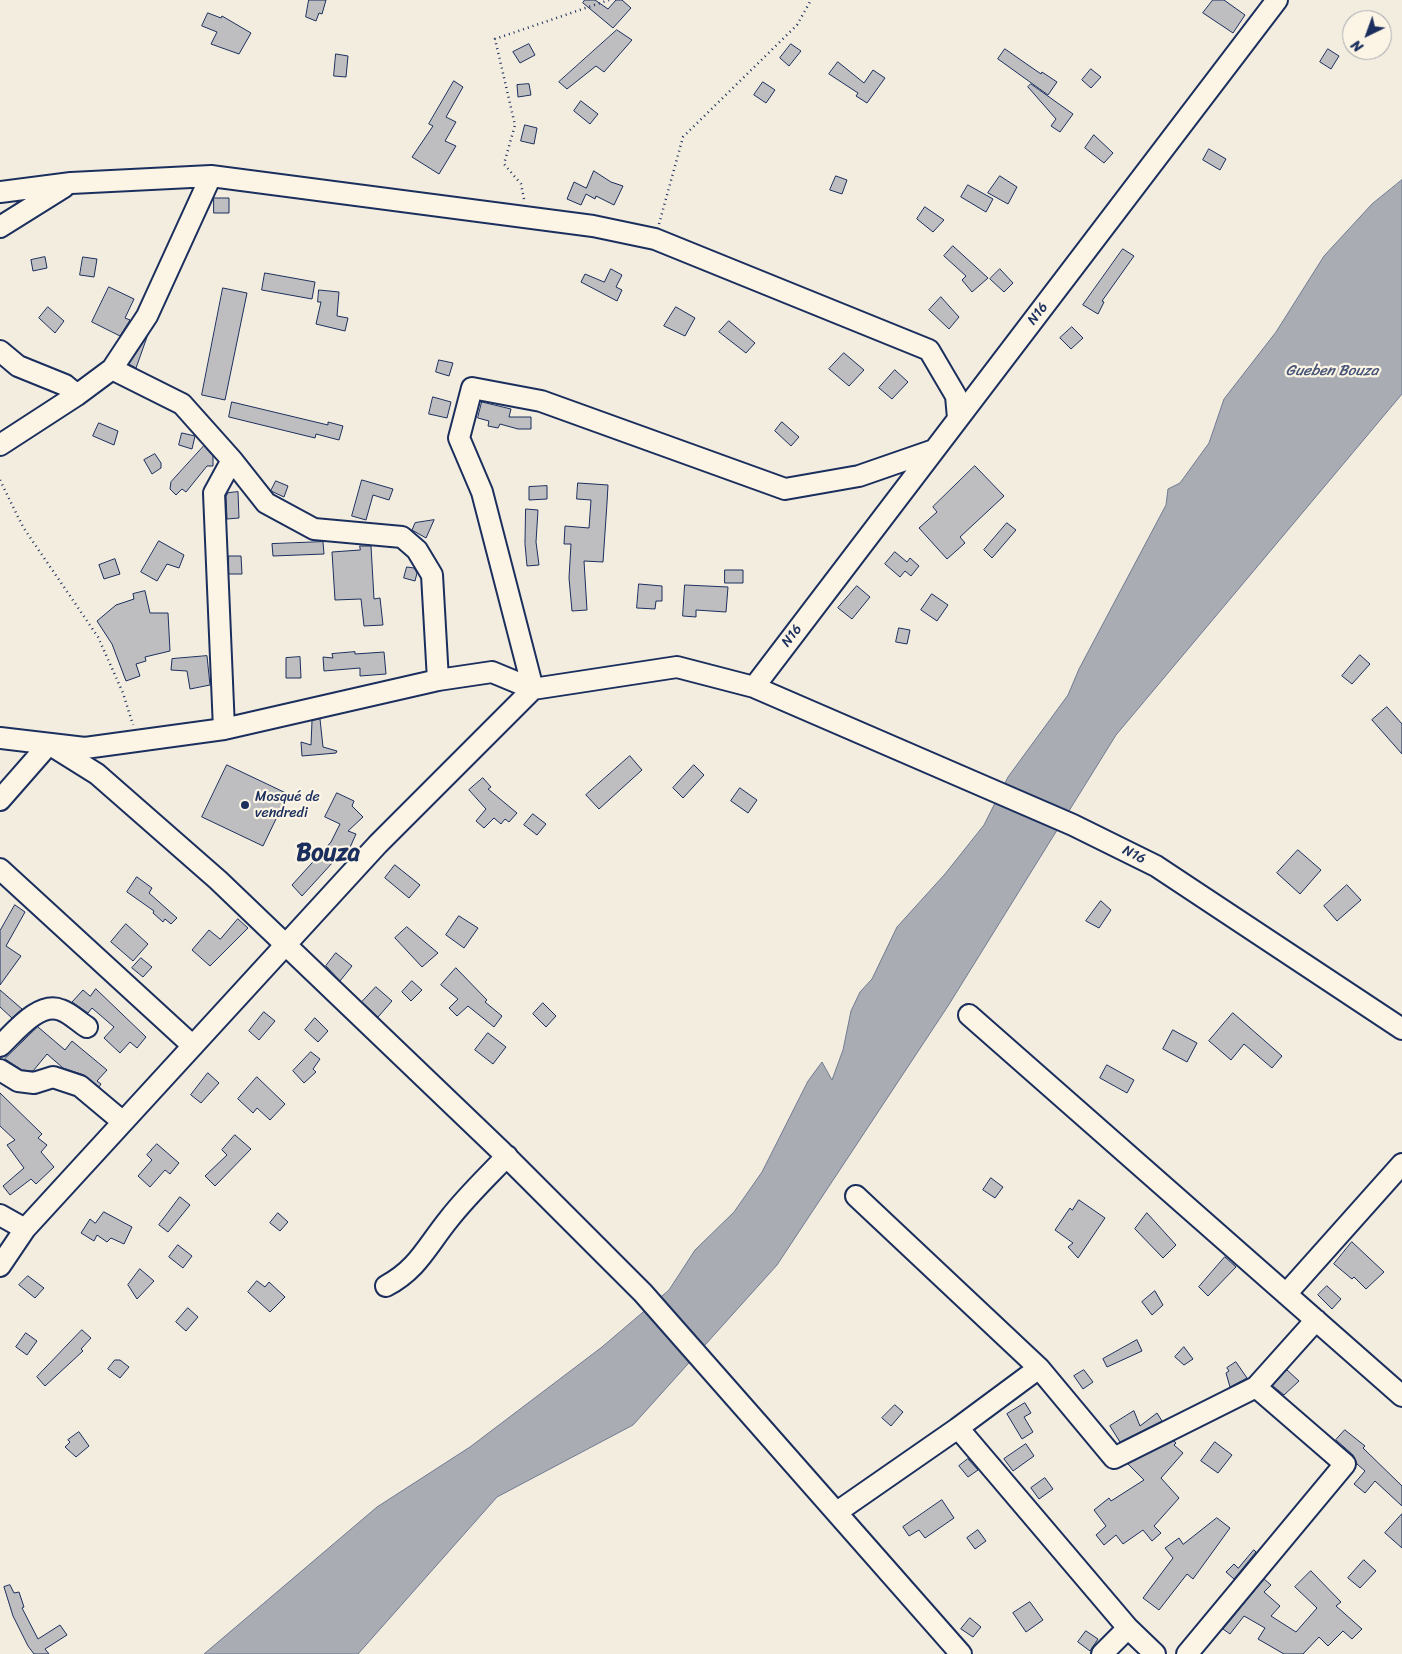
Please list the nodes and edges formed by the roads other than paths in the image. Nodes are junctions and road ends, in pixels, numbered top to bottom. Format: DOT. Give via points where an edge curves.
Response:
graph roads {
  1 [pos="1277,0"];
  2 [pos="212,176"];
  3 [pos="71,183"];
  4 [pos="0,192"];
  5 [pos="0,227"];
  6 [pos="0,351"];
  7 [pos="112,369"];
  8 [pos="77,396"];
  9 [pos="958,418"];
  10 [pos="0,445"];
  11 [pos="934,450"];
  12 [pos="232,460"];
  13 [pos="438,680"];
  14 [pos="754,687"];
  15 [pos="533,689"];
  16 [pos="224,729"];
  17 [pos="0,738"];
  18 [pos="49,744"];
  19 [pos="0,800"];
  20 [pos="0,869"];
  21 [pos="286,944"];
  22 [pos="969,1015"];
  23 [pos="87,1027"];
  24 [pos="1402,1029"];
  25 [pos="0,1046"];
  26 [pos="193,1046"];
  27 [pos="0,1070"];
  28 [pos="123,1122"];
  29 [pos="506,1156"];
  30 [pos="1402,1164"];
  31 [pos="856,1196"];
  32 [pos="0,1215"];
  33 [pos="25,1229"];
  34 [pos="0,1266"];
  35 [pos="386,1286"];
  36 [pos="1286,1294"];
  37 [pos="1316,1320"];
  38 [pos="1039,1368"];
  39 [pos="1256,1387"];
  40 [pos="1402,1396"];
  41 [pos="958,1428"];
  42 [pos="836,1512"];
  43 [pos="1128,1628"];
  44 [pos="961,1654"];
  45 [pos="1102,1654"];
  46 [pos="1155,1654"];
  47 [pos="1187,1654"];
  1 -- 9 [label="street, N16"];
  2 -- 3 [label="street"];
  2 -- 7 [label="street" via="147,316"];
  2 -- 9 [label="street" via="593,226 655,238 929,350 956,396"];
  3 -- 4 [label="street"];
  3 -- 5 [label="street"];
  6 -- 8 [label="street" via="18,366 66,385"];
  7 -- 8 [label="street"];
  7 -- 12 [label="street" via="182,404"];
  8 -- 10 [label="street"];
  9 -- 11 [label="street, N16"];
  11 -- 14 [label="street, N16"];
  11 -- 15 [label="street" via="859,476 785,489 541,401 472,388 460,438 482,492"];
  12 -- 13 [label="street" via="266,503 314,529 402,537 417,550 432,575"];
  12 -- 16 [label="street" via="214,493"];
  13 -- 15 [label="street" via="492,672"];
  13 -- 16 [label="street"];
  14 -- 15 [label="street" via="677,667"];
  14 -- 24 [label="street, N16" via="1073,824 1156,866"];
  15 -- 21 [label="street" via="378,844"];
  16 -- 18 [label="street" via="85,748"];
  17 -- 18 [label="street"];
  18 -- 19 [label="street"];
  18 -- 21 [label="street" via="97,774"];
  20 -- 26 [label="street"];
  21 -- 26 [label="street"];
  21 -- 29 [label="street"];
  22 -- 36 [label="street"];
  23 -- 25 [label="street" via="61,1010 47,1008"];
  26 -- 28 [label="street"];
  27 -- 28 [label="street" via="18,1081 34,1083 53,1077 80,1086"];
  28 -- 33 [label="street"];
  29 -- 35 [label="street" via="449,1218 418,1261 403,1277"];
  29 -- 42 [label="street" via="643,1292"];
  30 -- 36 [label="street"];
  31 -- 38 [label="street"];
  32 -- 33 [label="street"];
  33 -- 34 [label="street"];
  36 -- 37 [label="street"];
  37 -- 39 [label="street"];
  37 -- 40 [label="street"];
  38 -- 39 [label="street" via="1114,1458"];
  38 -- 41 [label="street"];
  39 -- 47 [label="street" via="1345,1464"];
  41 -- 42 [label="street"];
  41 -- 43 [label="street"];
  42 -- 44 [label="street"];
  43 -- 45 [label="street"];
  43 -- 46 [label="street"];
}
